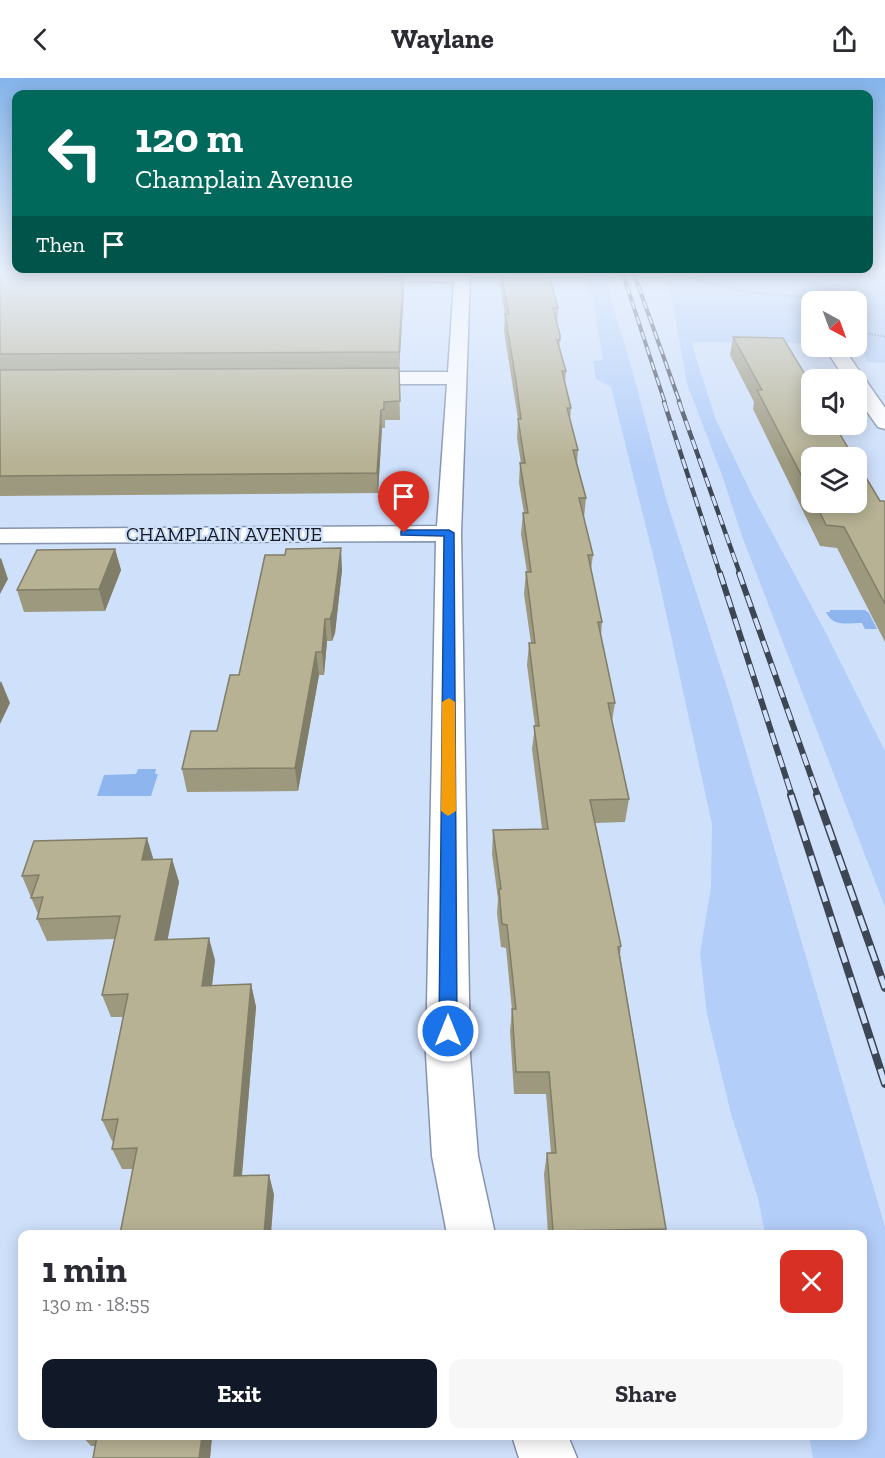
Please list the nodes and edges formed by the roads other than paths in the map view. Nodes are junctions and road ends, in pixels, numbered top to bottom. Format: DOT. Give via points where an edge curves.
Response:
graph roads {
  1 [pos="458,335"];
  2 [pos="841,357"];
  3 [pos="852,369"];
  4 [pos="331,378"];
  5 [pos="455,378"];
  6 [pos="867,391"];
  7 [pos="885,423"];
  8 [pos="449,533"];
  9 [pos="0,536"];
  10 [pos="470,1230"];
  11 [pos="541,1440"];
  12 [pos="548,1458"];
  1 -- 5 [label="street"];
  2 -- 3 [label="street"];
  4 -- 5 [label="street"];
  5 -- 8 [label="street"];
  6 -- 7 [label="street"];
  8 -- 9 [label="street, CHAMPLAIN AVENUE"];
  8 -- 10 [label="street" via="448,1055 454,1156"];
  11 -- 12 [label="street"];
}
